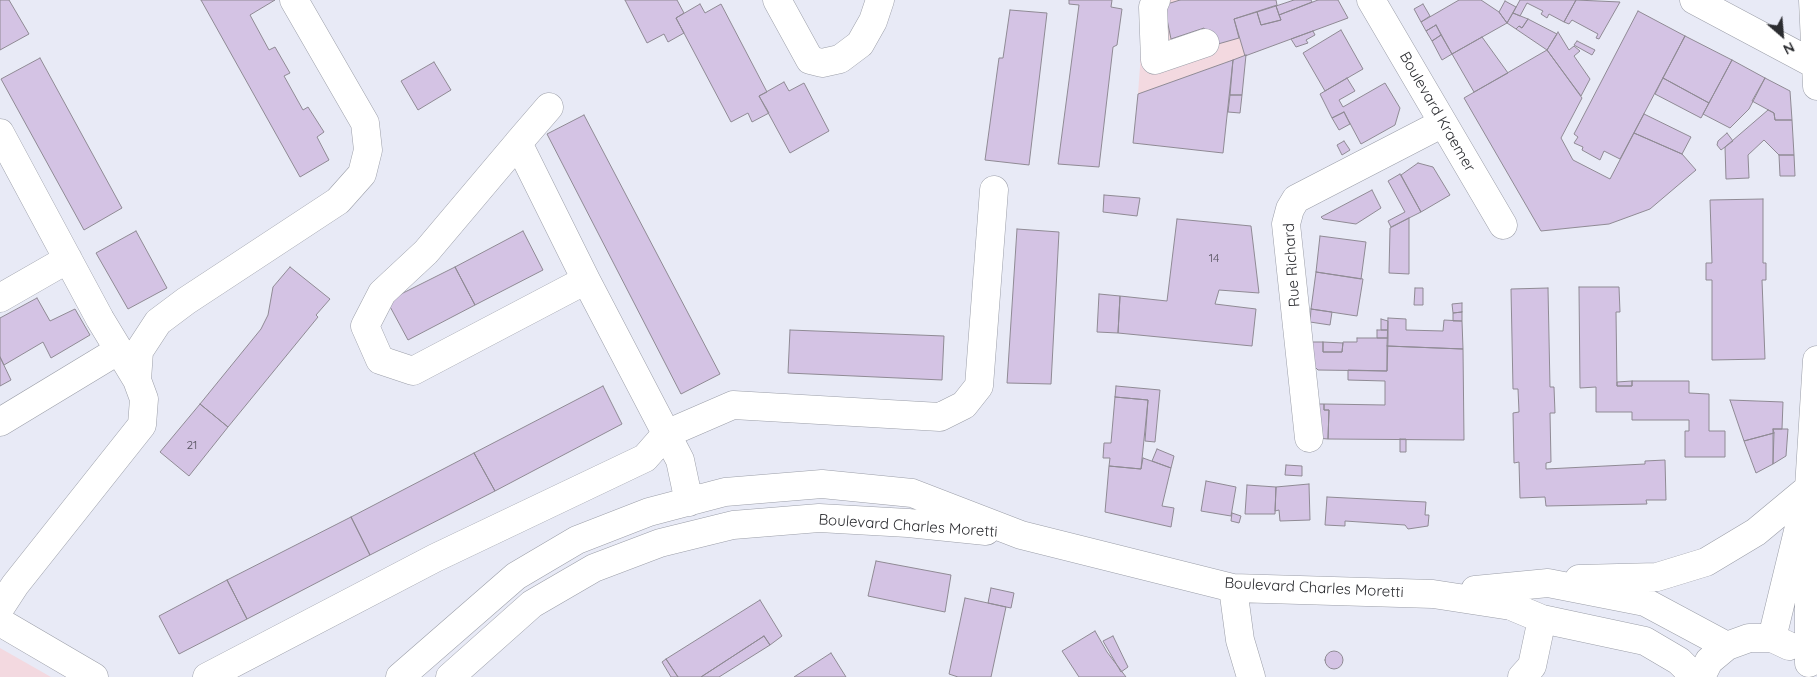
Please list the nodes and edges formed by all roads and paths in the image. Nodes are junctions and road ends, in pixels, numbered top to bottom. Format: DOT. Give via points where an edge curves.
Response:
graph roads {
  1 [pos="294,0"];
  2 [pos="777,0"];
  3 [pos="880,0"];
  4 [pos="1156,0"];
  5 [pos="1371,0"];
  6 [pos="1694,0"];
  7 [pos="1813,0"];
  8 [pos="1205,43"];
  9 [pos="1816,75"];
  10 [pos="549,107"];
  11 [pos="1443,123"];
  12 [pos="0,133"];
  13 [pos="518,144"];
  14 [pos="994,190"];
  15 [pos="1503,225"];
  16 [pos="68,259"];
  17 [pos="586,280"];
  18 [pos="0,298"];
  19 [pos="119,350"];
  20 [pos="1817,360"];
  21 [pos="137,380"];
  22 [pos="0,422"];
  23 [pos="666,434"];
  24 [pos="1309,438"];
  25 [pos="1809,488"];
  26 [pos="689,502"];
  27 [pos="1021,535"];
  28 [pos="1548,583"];
  29 [pos="1233,588"];
  30 [pos="1433,594"];
  31 [pos="0,608"];
  32 [pos="1542,619"];
  33 [pos="0,622"];
  34 [pos="1772,638"];
  35 [pos="1727,646"];
  36 [pos="1812,670"];
  37 [pos="1532,673"];
  38 [pos="94,677"];
  39 [pos="207,677"];
  40 [pos="400,677"];
  41 [pos="450,677"];
  42 [pos="1252,677"];
  43 [pos="1695,677"];
  44 [pos="1701,677"];
  1 -- 21 [label="street" via="365,123 368,150 362,174 338,201 158,322 139,351"];
  2 -- 3 [label="street" via="810,60 822,63 840,59 860,44"];
  4 -- 8 [label="street" via="1152,7 1155,60"];
  5 -- 11 [label="street, Boulevard Kraemer"];
  6 -- 9 [label="street"];
  7 -- 9 [label="street"];
  10 -- 13 [label="street"];
  11 -- 15 [label="street, Boulevard Kraemer"];
  11 -- 24 [label="street, Rue Richard" via="1296,199 1290,209 1286,224"];
  12 -- 16 [label="street"];
  13 -- 17 [label="street"];
  13 -- 17 [label="street" via="426,252 382,293 364,326 380,360 413,371"];
  14 -- 23 [label="street" via="979,386 964,405 940,417 733,404"];
  16 -- 18 [label="street"];
  16 -- 19 [label="street"];
  17 -- 23 [label="street"];
  19 -- 21 [label="street"];
  19 -- 22 [label="street"];
  20 -- 25 [label="street"];
  21 -- 31 [label="street" via="144,399 142,425"];
  23 -- 26 [label="street" via="680,460"];
  23 -- 39 [label="street" via="645,458 435,558"];
  25 -- 28 [label="street" via="1756,532 1706,562 1657,577 1593,577"];
  25 -- 34 [label="street"];
  25 -- 36 [label="street"];
  26 -- 27 [label="street, Boulevard Charles Moretti" via="725,492 822,484 903,492"];
  26 -- 40 [label="street, Boulevard Charles Moretti" via="649,512 577,540 516,576"];
  27 -- 29 [label="street, Boulevard Charles Moretti"];
  27 -- 41 [label="street, Boulevard Charles Moretti" via="908,523 818,518 715,529 660,543 594,568 532,604"];
  28 -- 30 [label="street, Boulevard Charles Moretti"];
  28 -- 35 [label="street, Boulevard Charles Moretti" via="1645,602"];
  29 -- 30 [label="street, Boulevard Charles Moretti"];
  29 -- 42 [label="street" via="1240,640"];
  30 -- 32 [label="street, Boulevard Charles Moretti" via="1510,606"];
  32 -- 37 [label="street"];
  32 -- 43 [label="street, Boulevard Charles Moretti" via="1645,641 1679,661"];
  33 -- 38 [label="street"];
  34 -- 35 [label="street" via="1748,638"];
  34 -- 36 [label="street" via="1793,647"];
  35 -- 44 [label="street" via="1709,661"];
}
